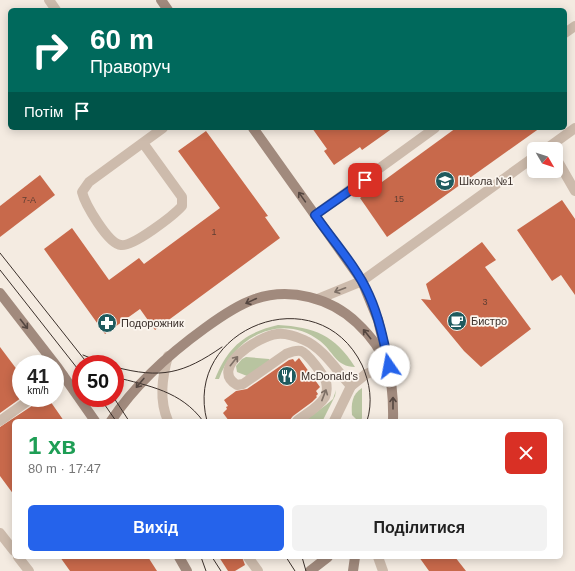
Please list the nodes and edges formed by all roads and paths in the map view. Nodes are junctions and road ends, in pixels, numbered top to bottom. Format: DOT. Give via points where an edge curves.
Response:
graph roads {
  1 [pos="160,130"];
  2 [pos="254,130"];
  3 [pos="432,130"];
  4 [pos="573,131"];
  5 [pos="557,142"];
  6 [pos="143,143"];
  7 [pos="527,162"];
  8 [pos="563,170"];
  9 [pos="575,191"];
  10 [pos="315,215"];
  11 [pos="362,281"];
  12 [pos="0,293"];
  13 [pos="318,299"];
  14 [pos="43,355"];
  15 [pos="168,356"];
  16 [pos="389,366"];
  17 [pos="64,384"];
  18 [pos="351,386"];
  19 [pos="20,407"];
  20 [pos="93,419"];
  21 [pos="113,419"];
  22 [pos="167,419"];
  23 [pos="300,419"];
  24 [pos="335,419"];
  25 [pos="393,419"];
  26 [pos="0,422"];
  27 [pos="0,532"];
  28 [pos="12,548"];
  29 [pos="20,559"];
  30 [pos="180,559"];
  31 [pos="249,559"];
  32 [pos="325,559"];
  33 [pos="355,559"];
  34 [pos="379,559"];
  35 [pos="29,571"];
  36 [pos="187,571"];
  37 [pos="258,571"];
  38 [pos="310,571"];
  39 [pos="353,571"];
  40 [pos="383,571"];
  1 -- 6 [label="street"];
  10 -- 2 [label="main road, one-way"];
  3 -- 10 [label="street"];
  4 -- 5 [label="street"];
  6 -- 6 [label="street" via="89,182 82,192 85,203 112,241 121,246 130,244 175,214 182,206 182,197"];
  7 -- 11 [label="street"];
  8 -- 9 [label="street"];
  10 -- 11 [label="main road"];
  11 -- 13 [label="street, one-way"];
  11 -- 16 [label="main road" via="378,320"];
  12 -- 14 [label="main road, one-way"];
  13 -- 15 [label="main road, one-way" via="276,294 255,299 222,315"];
  16 -- 13 [label="main road, one-way" via="365,330 351,317"];
  15 -- 21 [label="main road, one-way" via="149,373"];
  15 -- 22 [label="street" via="162,390"];
  16 -- 18 [label="street" via="366,374"];
  25 -- 16 [label="main road, one-way" via="394,401"];
  17 -- 20 [label="main road"];
  23 -- 18 [label="street, one-way" via="320,404 325,396 326,381 302,351 293,351 243,384 237,385 231,382 228,369 248,347 276,334 297,337 312,344 321,352"];
  18 -- 24 [label="street"];
  19 -- 26 [label="street"];
  27 -- 28 [label="street"];
  29 -- 35 [label="street"];
  30 -- 36 [label="main road"];
  31 -- 37 [label="street"];
  32 -- 38 [label="main road"];
  33 -- 39 [label="main road"];
  34 -- 40 [label="street"];
}
